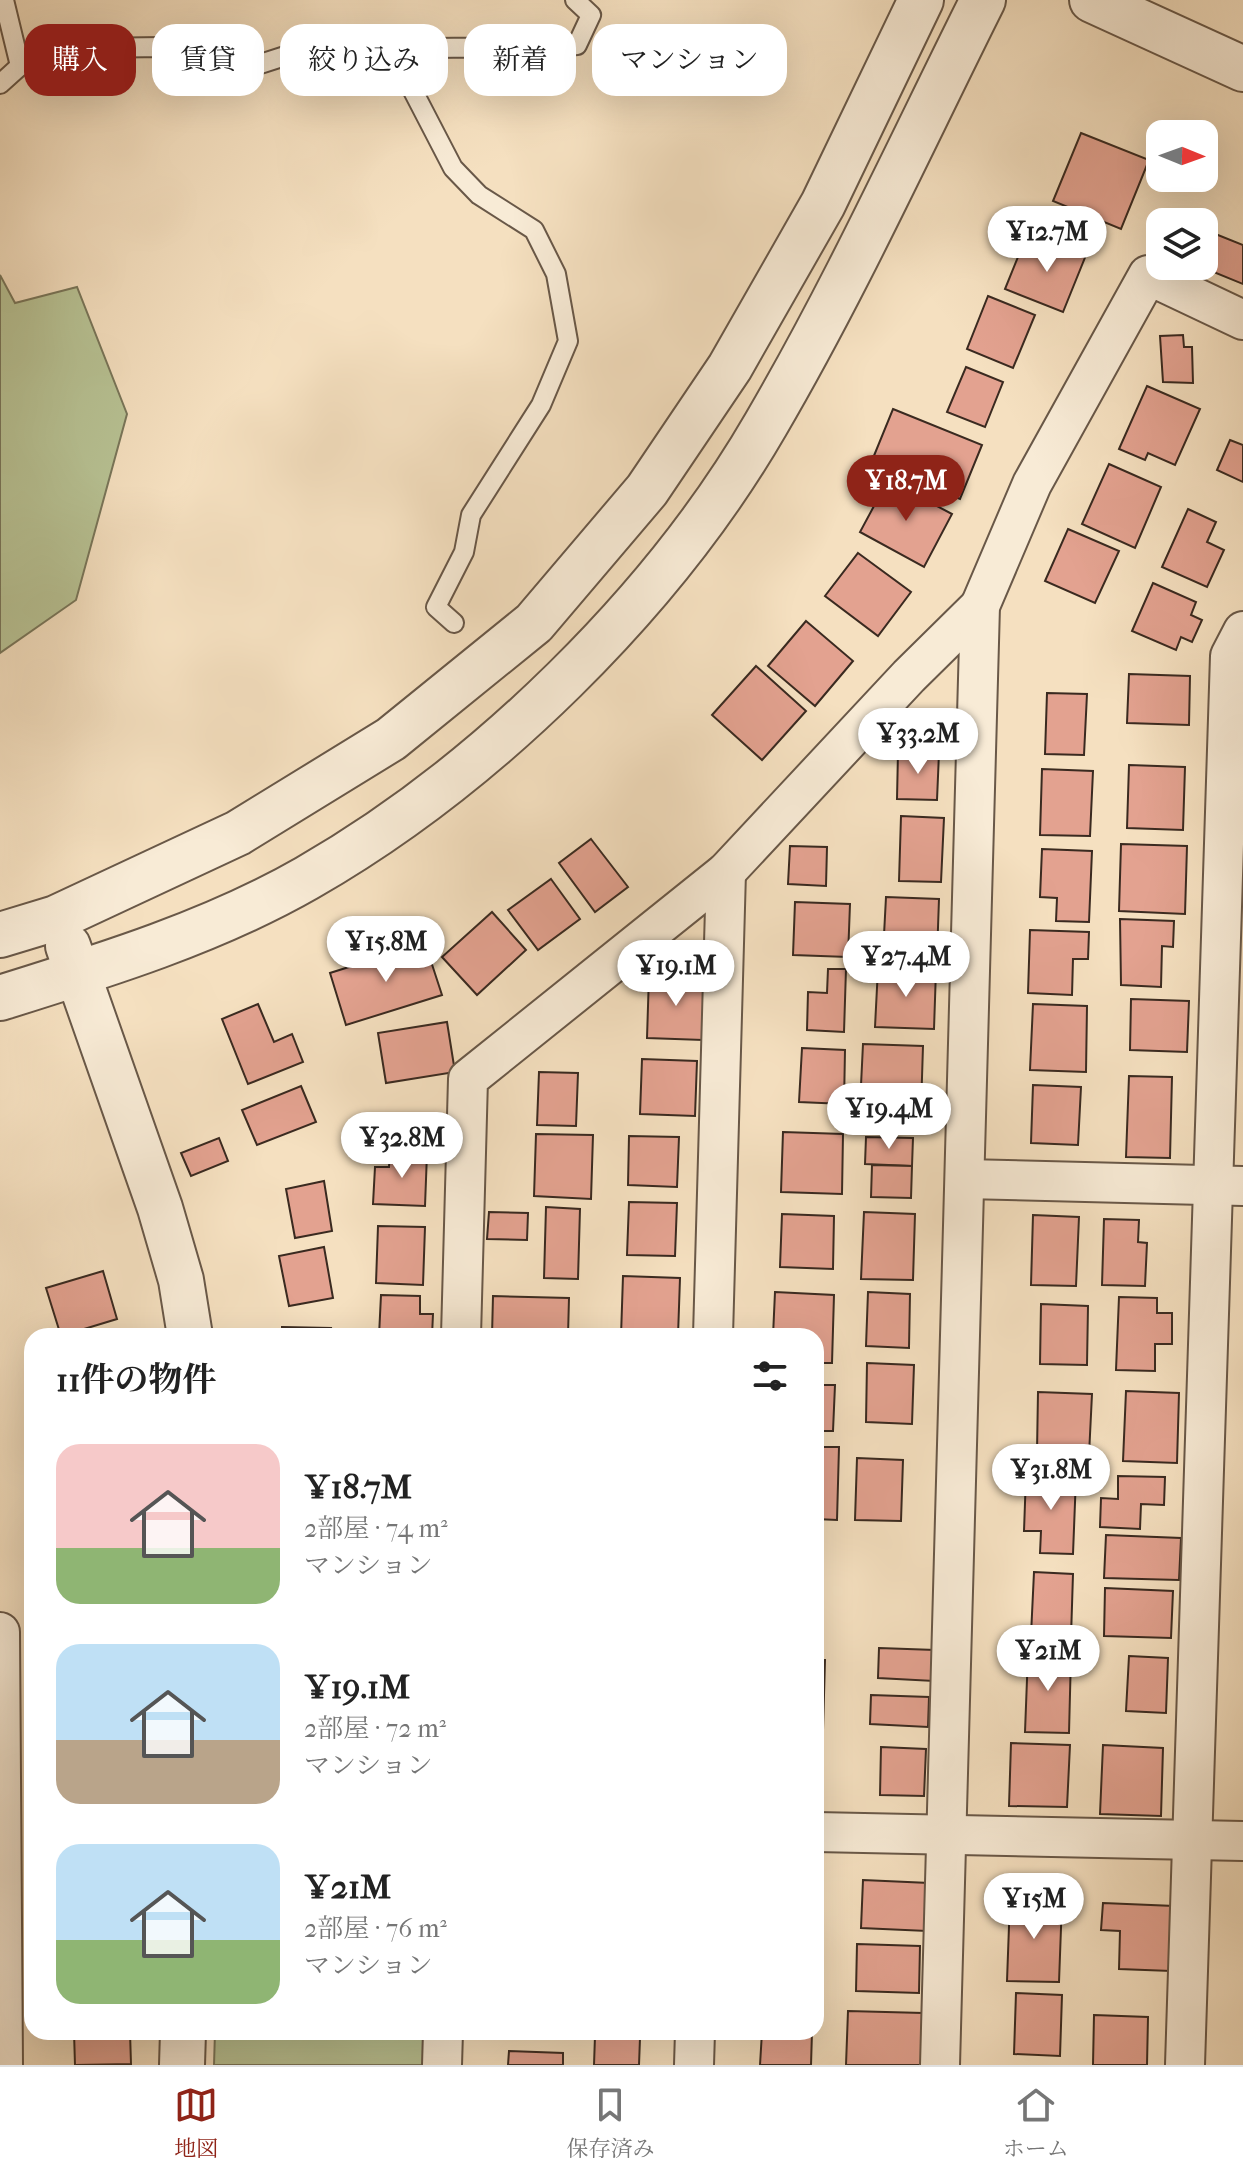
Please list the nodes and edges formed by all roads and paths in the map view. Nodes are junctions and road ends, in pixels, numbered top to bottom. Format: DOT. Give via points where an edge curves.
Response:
graph roads {
  1 [pos="4,0"];
  2 [pos="575,0"];
  3 [pos="921,0"];
  4 [pos="983,0"];
  5 [pos="1092,0"];
  6 [pos="448,45"];
  7 [pos="280,58"];
  8 [pos="20,66"];
  9 [pos="1243,69"];
  10 [pos="0,84"];
  11 [pos="416,96"];
  12 [pos="1243,320"];
  13 [pos="980,606"];
  14 [pos="454,623"];
  15 [pos="1243,631"];
  16 [pos="726,872"];
  17 [pos="56,918"];
  18 [pos="0,935"];
  19 [pos="79,973"];
  20 [pos="0,998"];
  21 [pos="965,1179"];
  22 [pos="1228,1186"];
  23 [pos="189,1328"];
  24 [pos="461,1328"];
  25 [pos="713,1328"];
  26 [pos="0,1632"];
  27 [pos="824,1832"];
  28 [pos="947,1835"];
  29 [pos="1193,1840"];
  30 [pos="1243,1841"];
  31 [pos="183,2040"];
  32 [pos="443,2040"];
  33 [pos="695,2040"];
  34 [pos="3,2065"];
  35 [pos="182,2065"];
  36 [pos="442,2065"];
  37 [pos="694,2065"];
  38 [pos="940,2065"];
  39 [pos="1185,2065"];
  1 -- 8 [label="lane"];
  2 -- 6 [label="lane" via="591,15 577,45"];
  3 -- 17 [label="street" via="823,204 730,367 647,490 534,623 391,739 314,787 238,833"];
  4 -- 19 [label="street" via="765,427 683,548 561,685 442,790 306,879 211,923"];
  5 -- 9 [label="street"];
  7 -- 8 [label="lane" via="248,68 164,47 84,48"];
  8 -- 10 [label="lane"];
  11 -- 14 [label="lane" via="453,168 479,195 534,230 556,274 568,341 541,405 471,515 464,552 436,607"];
  12 -- 13 [label="street" via="1148,275 1032,484"];
  13 -- 16 [label="street"];
  13 -- 21 [label="street"];
  15 -- 22 [label="street" via="1230,656"];
  16 -- 24 [label="street" via="468,1079"];
  16 -- 25 [label="street"];
  17 -- 18 [label="street"];
  17 -- 19 [label="street"];
  19 -- 20 [label="street"];
  19 -- 23 [label="street" via="160,1208"];
  21 -- 22 [label="street"];
  21 -- 28 [label="street"];
  22 -- 29 [label="street"];
  26 -- 34 [label="street"];
  27 -- 28 [label="street"];
  28 -- 29 [label="street"];
  28 -- 38 [label="street"];
  29 -- 30 [label="street"];
  29 -- 39 [label="street"];
  31 -- 35 [label="street"];
  32 -- 36 [label="street"];
  33 -- 37 [label="street"];
}
